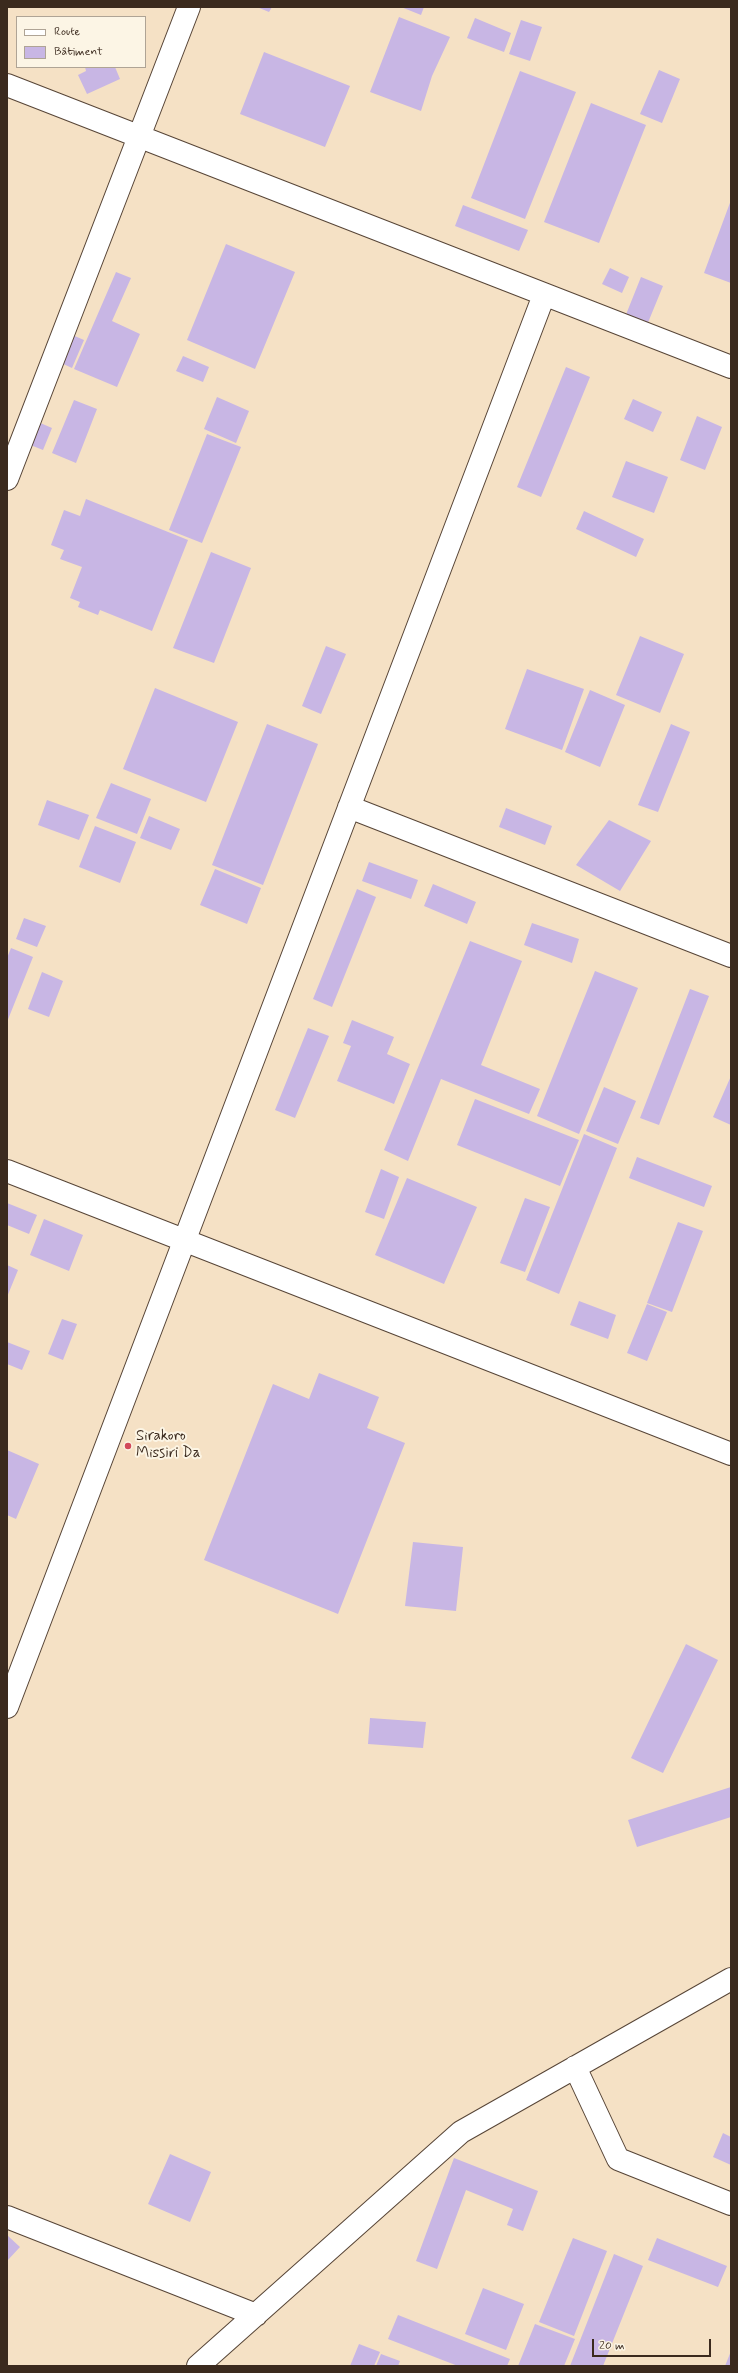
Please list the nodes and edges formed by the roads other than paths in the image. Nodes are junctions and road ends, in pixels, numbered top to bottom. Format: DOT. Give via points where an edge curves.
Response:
graph roads {
  1 [pos="190,7"];
  2 [pos="7,86"];
  3 [pos="139,137"];
  4 [pos="544,295"];
  5 [pos="731,367"];
  6 [pos="7,479"];
  7 [pos="349,807"];
  8 [pos="731,956"];
  9 [pos="7,1171"];
  10 [pos="184,1240"];
  11 [pos="731,1454"];
  12 [pos="7,1707"];
  13 [pos="731,1979"];
  14 [pos="575,2067"];
  15 [pos="731,2204"];
  16 [pos="7,2217"];
  17 [pos="256,2315"];
  18 [pos="198,2366"];
  1 -- 3 [label="street"];
  2 -- 3 [label="street"];
  3 -- 4 [label="street"];
  3 -- 6 [label="street"];
  4 -- 5 [label="street"];
  4 -- 7 [label="street"];
  7 -- 8 [label="street"];
  7 -- 10 [label="street"];
  9 -- 10 [label="street"];
  10 -- 11 [label="street"];
  10 -- 12 [label="street"];
  13 -- 14 [label="street"];
  14 -- 15 [label="street" via="618,2159"];
  14 -- 17 [label="street" via="461,2132"];
  16 -- 17 [label="street"];
  17 -- 18 [label="street"];
}
